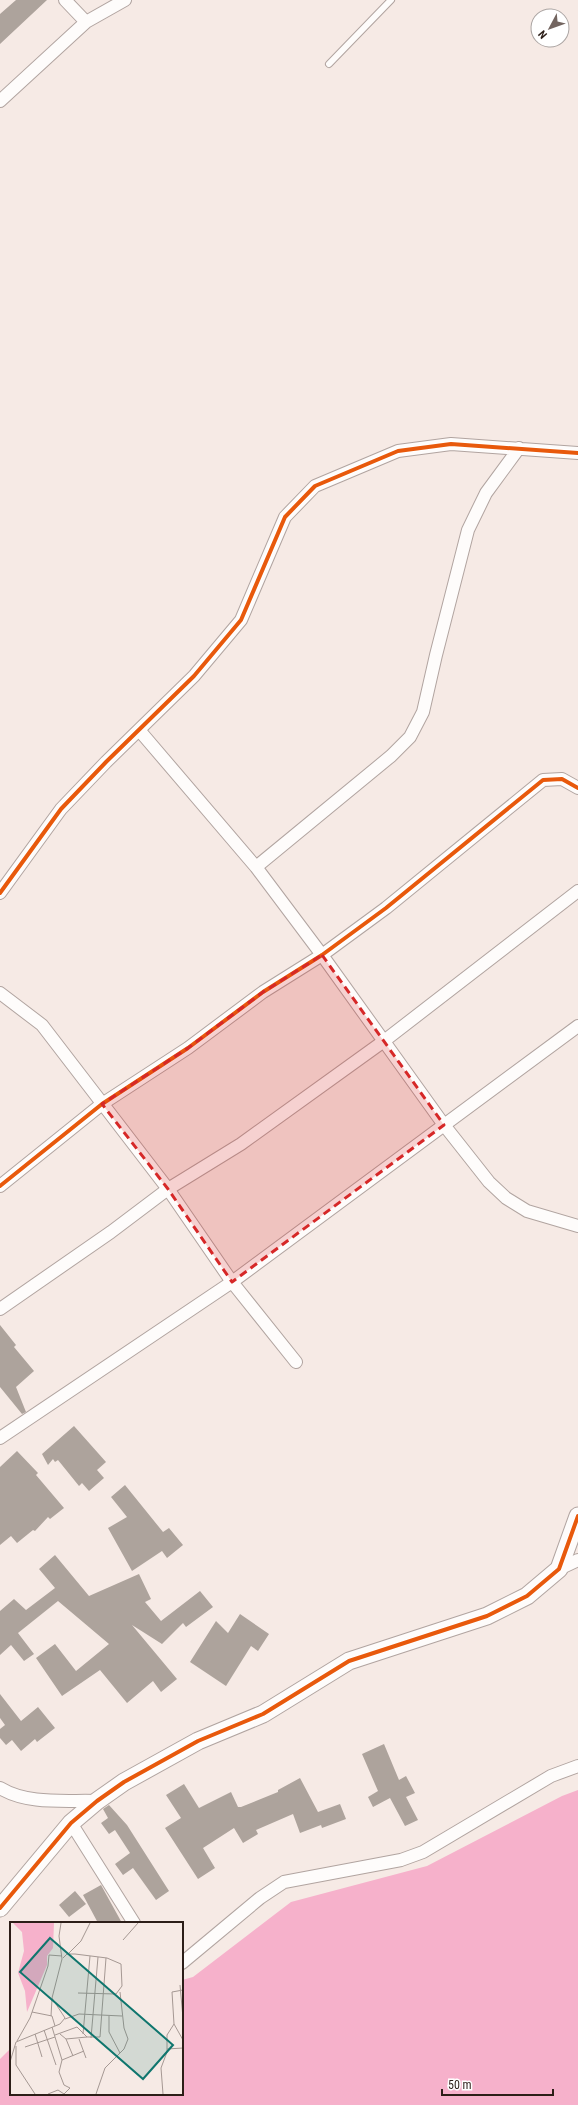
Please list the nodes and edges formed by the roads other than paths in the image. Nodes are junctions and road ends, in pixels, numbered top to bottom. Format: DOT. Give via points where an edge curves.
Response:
graph roads {
  1 [pos="65,0"];
  2 [pos="125,0"];
  3 [pos="391,0"];
  4 [pos="86,22"];
  5 [pos="329,64"];
  6 [pos="0,100"];
  7 [pos="519,448"];
  8 [pos="578,453"];
  9 [pos="139,730"];
  10 [pos="578,788"];
  11 [pos="256,867"];
  12 [pos="578,892"];
  13 [pos="0,893"];
  14 [pos="322,954"];
  15 [pos="0,993"];
  16 [pos="578,1026"];
  17 [pos="384,1041"];
  18 [pos="102,1104"];
  19 [pos="444,1125"];
  20 [pos="0,1186"];
  21 [pos="168,1189"];
  22 [pos="578,1226"];
  23 [pos="232,1282"];
  24 [pos="0,1309"];
  25 [pos="296,1362"];
  26 [pos="0,1438"];
  27 [pos="578,1516"];
  28 [pos="578,1560"];
  29 [pos="559,1569"];
  30 [pos="578,1766"];
  31 [pos="0,1788"];
  32 [pos="6,1794"];
  33 [pos="97,1801"];
  34 [pos="71,1823"];
  35 [pos="0,1908"];
  36 [pos="133,1922"];
  37 [pos="183,1962"];
  1 -- 4 [label="street"];
  2 -- 4 [label="street"];
  3 -- 5 [label="lane"];
  4 -- 6 [label="street"];
  7 -- 8 [label="street"];
  7 -- 9 [label="street" via="451,444 398,451 315,486 285,517 241,620 194,676"];
  7 -- 11 [label="street" via="486,493 468,530 423,712 410,737 391,756"];
  9 -- 11 [label="street"];
  9 -- 13 [label="street" via="61,809"];
  10 -- 14 [label="street" via="562,779 543,780 386,908"];
  11 -- 14 [label="street"];
  12 -- 17 [label="street"];
  14 -- 17 [label="street"];
  14 -- 18 [label="street" via="263,992 188,1048"];
  15 -- 18 [label="street" via="42,1025"];
  16 -- 19 [label="street"];
  17 -- 19 [label="street"];
  17 -- 21 [label="street" via="241,1144"];
  18 -- 20 [label="street"];
  18 -- 21 [label="street"];
  19 -- 22 [label="street" via="489,1182 506,1198 527,1211"];
  19 -- 23 [label="street"];
  21 -- 23 [label="street"];
  21 -- 24 [label="street"];
  23 -- 25 [label="street"];
  23 -- 26 [label="street"];
  27 -- 29 [label="street"];
  28 -- 29 [label="street"];
  29 -- 33 [label="street" via="527,1596 487,1616 349,1661 263,1714 198,1742 124,1782"];
  30 -- 37 [label="street" via="551,1776 423,1852 401,1860 284,1882 260,1898"];
  31 -- 32 [label="street"];
  32 -- 33 [label="street" via="38,1800"];
  33 -- 34 [label="street"];
  34 -- 35 [label="street"];
  34 -- 36 [label="street"];
}
